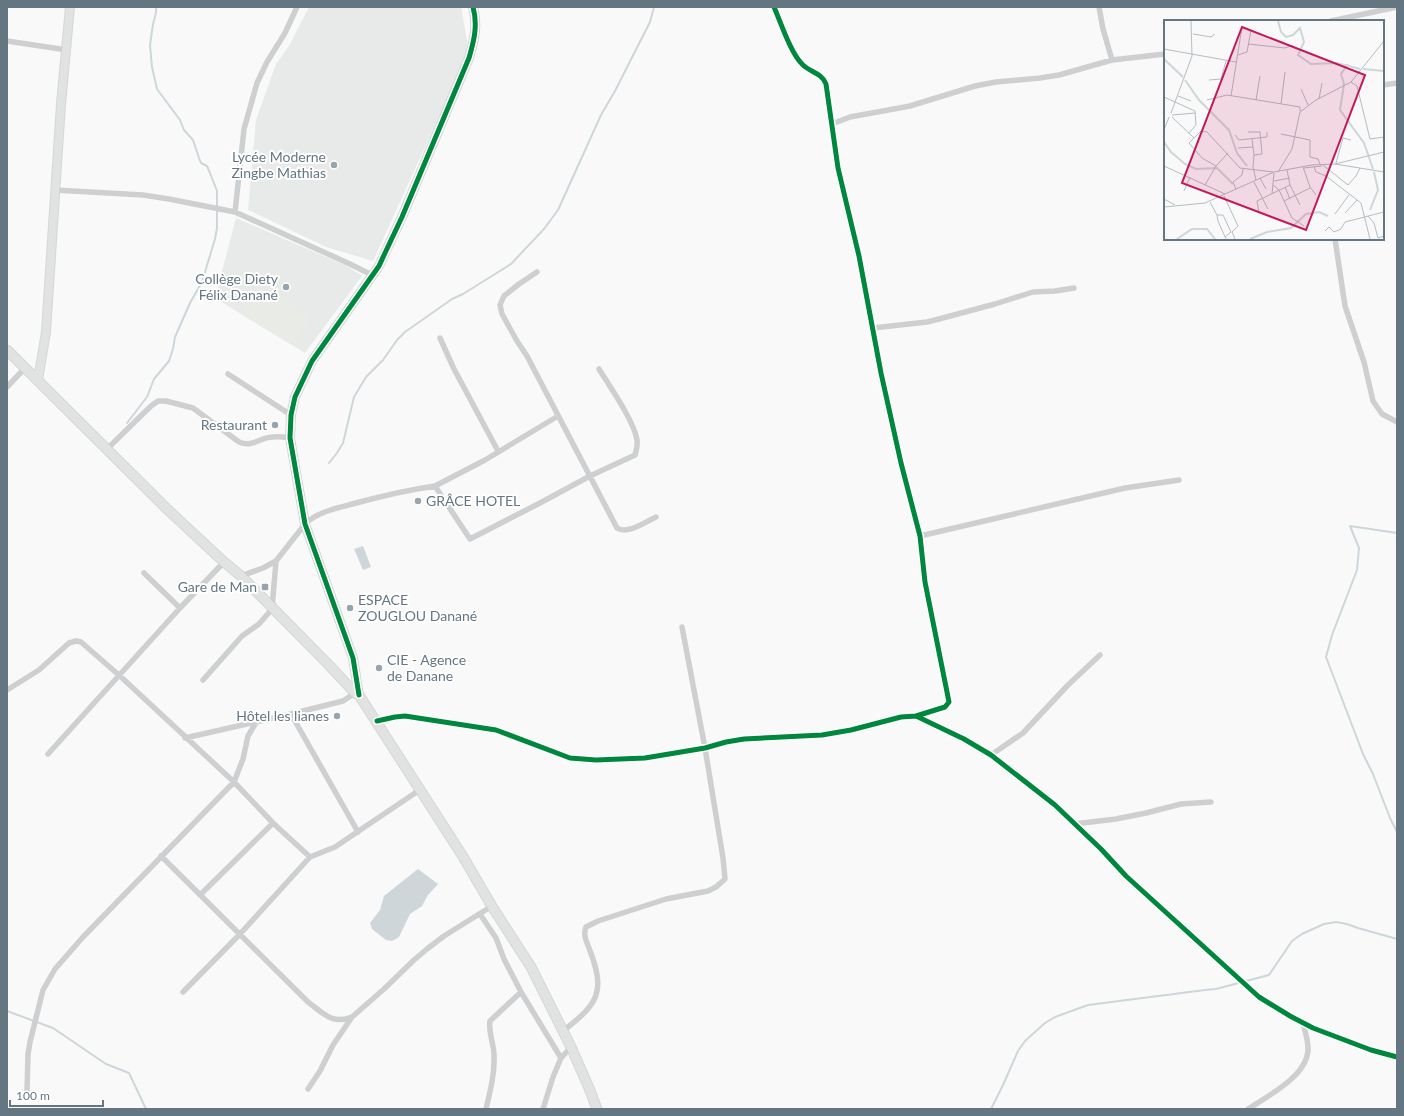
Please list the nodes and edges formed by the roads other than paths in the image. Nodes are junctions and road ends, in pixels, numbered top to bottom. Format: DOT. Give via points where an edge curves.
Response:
graph roads {
  1 [pos="70,7"];
  2 [pos="297,7"];
  3 [pos="472,7"];
  4 [pos="774,7"];
  5 [pos="1099,7"];
  6 [pos="1397,7"];
  7 [pos="1336,20"];
  8 [pos="7,41"];
  9 [pos="66,50"];
  10 [pos="1164,54"];
  11 [pos="1112,60"];
  12 [pos="1397,82"];
  13 [pos="1384,84"];
  14 [pos="832,124"];
  15 [pos="55,190"];
  16 [pos="235,212"];
  17 [pos="1335,240"];
  18 [pos="537,272"];
  19 [pos="372,275"];
  20 [pos="1074,288"];
  21 [pos="873,328"];
  22 [pos="440,338"];
  23 [pos="7,350"];
  24 [pos="25,368"];
  25 [pos="599,369"];
  26 [pos="228,374"];
  27 [pos="38,380"];
  28 [pos="7,387"];
  29 [pos="291,415"];
  30 [pos="558,416"];
  31 [pos="1397,422"];
  32 [pos="290,438"];
  33 [pos="107,449"];
  34 [pos="498,451"];
  35 [pos="590,476"];
  36 [pos="1179,480"];
  37 [pos="435,486"];
  38 [pos="656,517"];
  39 [pos="304,524"];
  40 [pos="920,536"];
  41 [pos="276,561"];
  42 [pos="224,562"];
  43 [pos="144,573"];
  44 [pos="241,576"];
  45 [pos="180,608"];
  46 [pos="272,609"];
  47 [pos="682,627"];
  48 [pos="1100,655"];
  49 [pos="120,676"];
  50 [pos="203,680"];
  51 [pos="7,690"];
  52 [pos="357,694"];
  53 [pos="291,714"];
  54 [pos="916,716"];
  55 [pos="377,721"];
  56 [pos="257,722"];
  57 [pos="185,738"];
  58 [pos="705,748"];
  59 [pos="48,754"];
  60 [pos="991,755"];
  61 [pos="234,782"];
  62 [pos="421,789"];
  63 [pos="1212,802"];
  64 [pos="273,823"];
  65 [pos="1074,824"];
  66 [pos="358,832"];
  67 [pos="162,856"];
  68 [pos="310,857"];
  69 [pos="200,895"];
  70 [pos="492,906"];
  71 [pos="480,914"];
  72 [pos="240,934"];
  73 [pos="183,992"];
  74 [pos="521,992"];
  75 [pos="352,1017"];
  76 [pos="1303,1023"];
  77 [pos="563,1031"];
  78 [pos="571,1047"];
  79 [pos="1397,1057"];
  80 [pos="561,1058"];
  81 [pos="308,1089"];
  82 [pos="27,1090"];
  83 [pos="486,1109"];
  84 [pos="543,1109"];
  85 [pos="597,1109"];
  86 [pos="1248,1109"];
  1 -- 9 [label="street"];
  2 -- 16 [label="street" via="257,83 242,141"];
  3 -- 19 [label="street" via="476,26 469,58 402,217 379,266"];
  4 -- 14 [label="street" via="797,59 824,80"];
  5 -- 11 [label="street"];
  6 -- 7 [label="street"];
  8 -- 9 [label="street"];
  9 -- 15 [label="street"];
  10 -- 11 [label="street"];
  11 -- 14 [label="street" via="1059,75 975,86 910,106 850,117"];
  12 -- 13 [label="street"];
  14 -- 21 [label="street" via="834,152"];
  15 -- 16 [label="street" via="169,198"];
  15 -- 27 [label="street" via="46,332"];
  16 -- 19 [label="street"];
  17 -- 31 [label="street" via="1348,317 1364,362 1373,401 1382,414"];
  18 -- 30 [label="street" via="507,294 500,309"];
  19 -- 29 [label="street" via="312,361 295,397"];
  20 -- 21 [label="street" via="1055,292 1033,292 933,320"];
  21 -- 40 [label="street" via="901,463"];
  22 -- 34 [label="street"];
  23 -- 24 [label="main road"];
  24 -- 27 [label="main road"];
  24 -- 28 [label="street"];
  25 -- 35 [label="street" via="636,433 638,444 635,455"];
  26 -- 29 [label="street"];
  27 -- 33 [label="main road"];
  29 -- 32 [label="street"];
  30 -- 34 [label="street"];
  30 -- 35 [label="street"];
  32 -- 33 [label="street" via="272,436 245,444 193,408 160,401 151,406"];
  32 -- 39 [label="street"];
  33 -- 42 [label="main road"];
  34 -- 37 [label="street"];
  35 -- 37 [label="street" via="470,539"];
  35 -- 38 [label="street" via="620,530 628,530"];
  36 -- 40 [label="street" via="1125,488"];
  37 -- 39 [label="street" via="337,508 315,516"];
  39 -- 41 [label="street"];
  39 -- 52 [label="street" via="353,658"];
  40 -- 54 [label="street" via="925,582 949,702 944,707"];
  41 -- 44 [label="street"];
  41 -- 46 [label="street"];
  42 -- 44 [label="main road"];
  42 -- 45 [label="street"];
  43 -- 45 [label="street"];
  44 -- 46 [label="main road"];
  45 -- 49 [label="street"];
  46 -- 50 [label="street" via="242,636"];
  46 -- 52 [label="main road"];
  47 -- 58 [label="street"];
  48 -- 60 [label="street" via="1023,733"];
  49 -- 51 [label="street" via="81,642 74,641 39,670"];
  49 -- 57 [label="street"];
  49 -- 59 [label="street"];
  52 -- 53 [label="street" via="346,700"];
  52 -- 55 [label="main road"];
  53 -- 56 [label="street"];
  53 -- 66 [label="street"];
  54 -- 58 [label="street" via="822,735 739,740"];
  54 -- 60 [label="street"];
  55 -- 58 [label="street" via="411,717 496,730 580,760 645,758"];
  55 -- 62 [label="main road"];
  56 -- 57 [label="street"];
  56 -- 61 [label="street" via="248,736"];
  57 -- 61 [label="street"];
  58 -- 77 [label="street" via="725,879 708,890 666,899 586,927 585,937 596,967 596,998 589,1009"];
  60 -- 65 [label="street" via="1055,805"];
  61 -- 64 [label="street"];
  61 -- 67 [label="street"];
  62 -- 66 [label="street"];
  62 -- 70 [label="main road"];
  63 -- 65 [label="street" via="1181,804 1116,819"];
  64 -- 68 [label="street"];
  64 -- 69 [label="street"];
  65 -- 76 [label="street" via="1126,876 1259,997"];
  66 -- 68 [label="street" via="330,850"];
  67 -- 69 [label="street"];
  67 -- 82 [label="street" via="71,949 45,986 28,1054"];
  68 -- 72 [label="street"];
  69 -- 72 [label="street"];
  70 -- 71 [label="street"];
  70 -- 77 [label="main road" via="531,967"];
  71 -- 74 [label="street" via="496,938"];
  71 -- 75 [label="street" via="427,949"];
  72 -- 73 [label="street"];
  72 -- 75 [label="street" via="308,1002 327,1016 339,1020"];
  74 -- 80 [label="street"];
  74 -- 83 [label="street" via="490,1021 494,1072"];
  75 -- 81 [label="street"];
  76 -- 79 [label="street" via="1358,1046"];
  76 -- 86 [label="street" via="1308,1047 1299,1072"];
  77 -- 78 [label="main road"];
  78 -- 80 [label="street"];
  78 -- 85 [label="main road"];
  80 -- 84 [label="street"];
}
